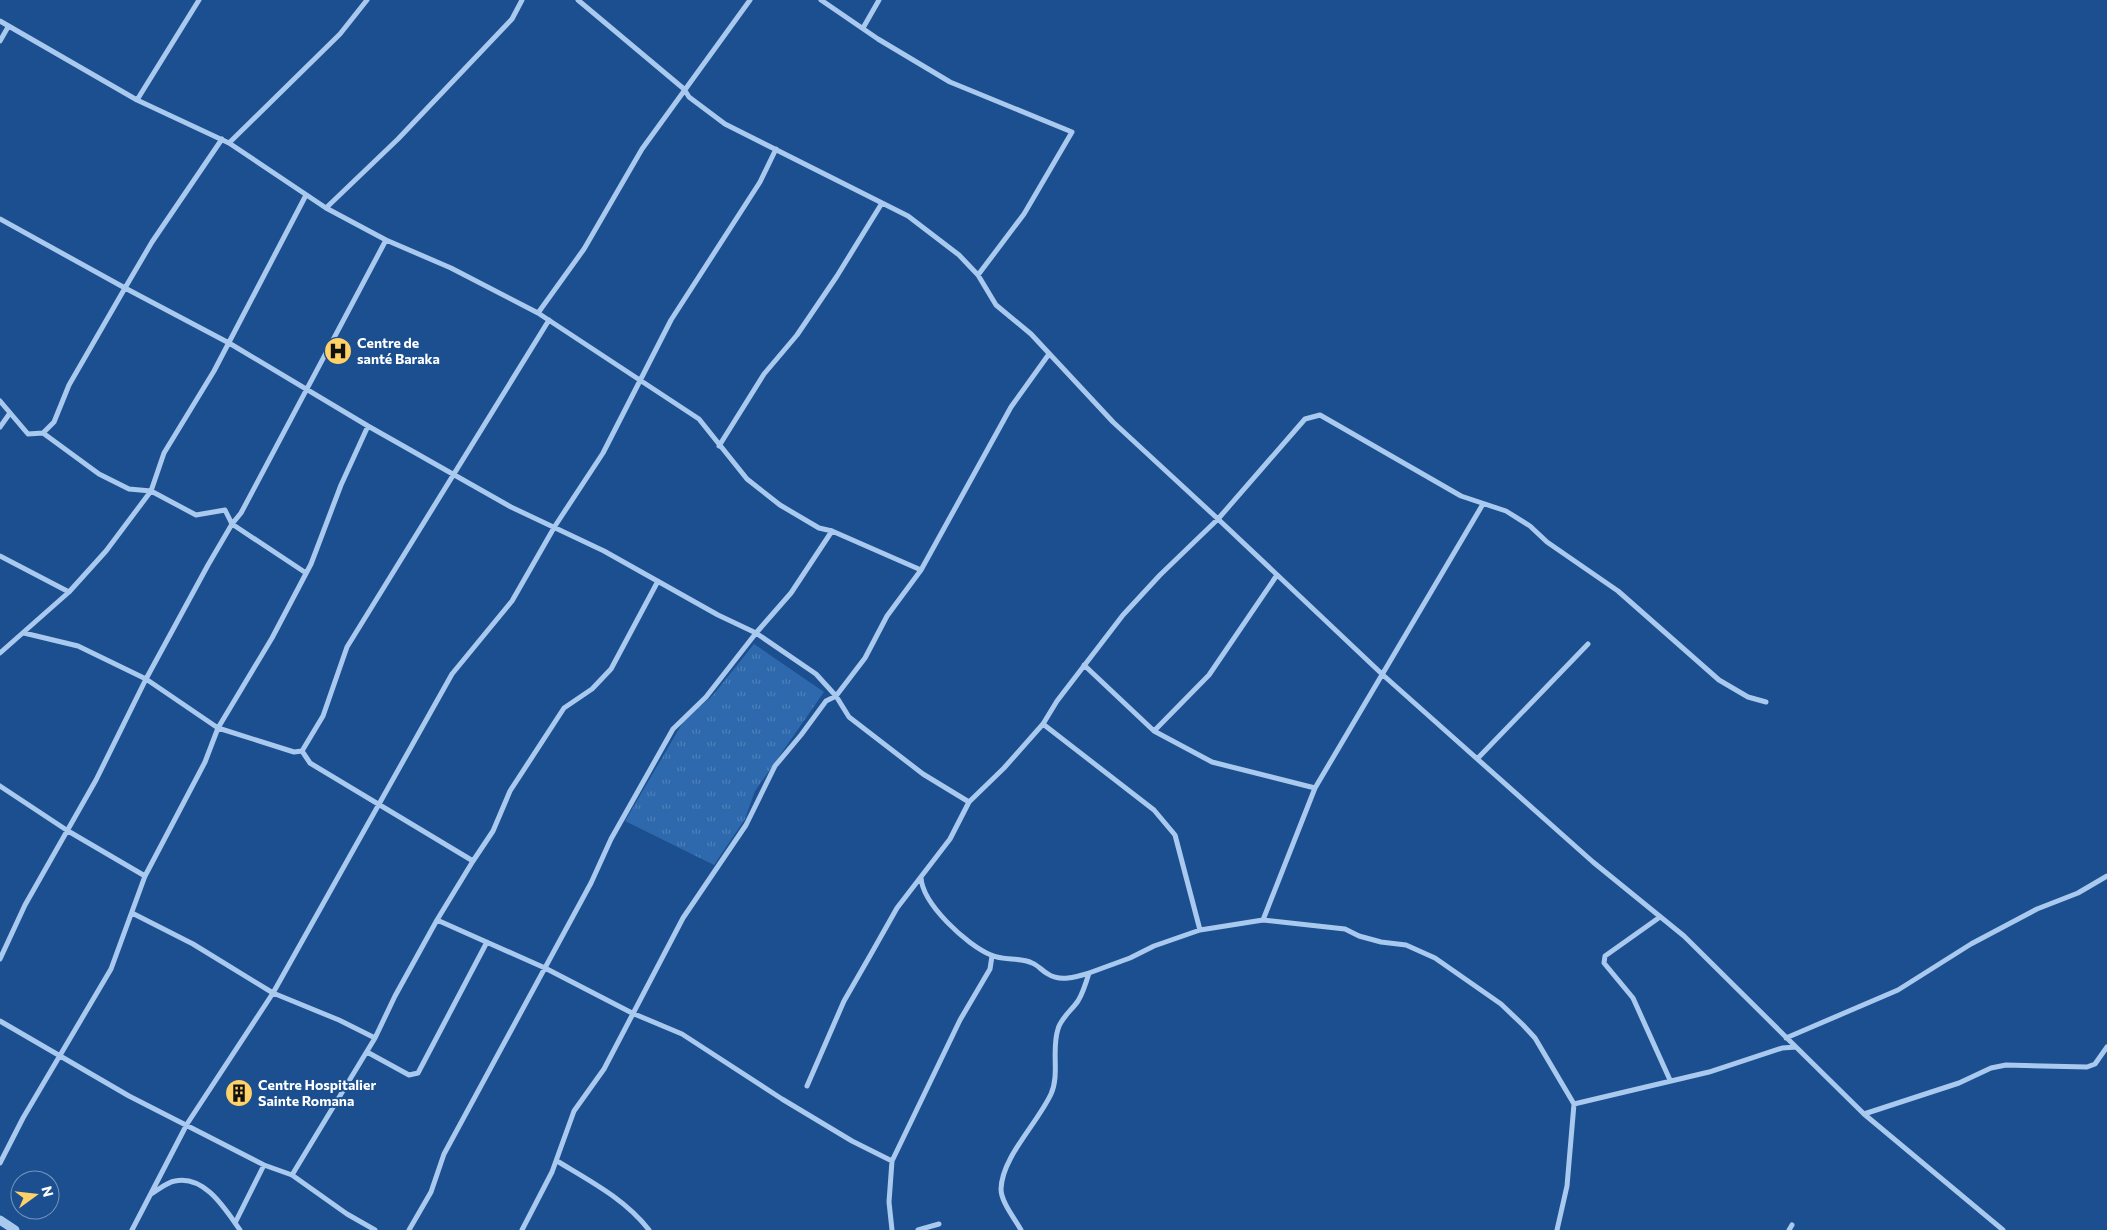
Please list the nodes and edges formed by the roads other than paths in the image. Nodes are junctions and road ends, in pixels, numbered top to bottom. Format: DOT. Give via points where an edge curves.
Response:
graph roads {
  1 [pos="199,0"];
  2 [pos="368,0"];
  3 [pos="522,0"];
  4 [pos="578,0"];
  5 [pos="750,0"];
  6 [pos="821,0"];
  7 [pos="879,0"];
  8 [pos="0,21"];
  9 [pos="8,27"];
  10 [pos="863,28"];
  11 [pos="0,42"];
  12 [pos="684,89"];
  13 [pos="138,100"];
  14 [pos="222,139"];
  15 [pos="229,143"];
  16 [pos="776,149"];
  17 [pos="306,197"];
  18 [pos="882,202"];
  19 [pos="326,208"];
  20 [pos="0,219"];
  21 [pos="386,240"];
  22 [pos="978,275"];
  23 [pos="125,288"];
  24 [pos="538,313"];
  25 [pos="548,320"];
  26 [pos="229,343"];
  27 [pos="1049,354"];
  28 [pos="639,380"];
  29 [pos="306,388"];
  30 [pos="0,402"];
  31 [pos="10,413"];
  32 [pos="368,426"];
  33 [pos="0,427"];
  34 [pos="43,433"];
  35 [pos="719,446"];
  36 [pos="452,474"];
  37 [pos="150,491"];
  38 [pos="1482,504"];
  39 [pos="1218,519"];
  40 [pos="232,524"];
  41 [pos="554,526"];
  42 [pos="832,531"];
  43 [pos="0,556"];
  44 [pos="921,570"];
  45 [pos="306,573"];
  46 [pos="1277,575"];
  47 [pos="658,581"];
  48 [pos="69,592"];
  49 [pos="24,632"];
  50 [pos="756,633"];
  51 [pos="1588,644"];
  52 [pos="0,653"];
  53 [pos="1084,666"];
  54 [pos="1383,675"];
  55 [pos="146,679"];
  56 [pos="836,696"];
  57 [pos="1766,702"];
  58 [pos="1043,724"];
  59 [pos="218,728"];
  60 [pos="1154,732"];
  61 [pos="302,751"];
  62 [pos="1478,758"];
  63 [pos="0,786"];
  64 [pos="1315,788"];
  65 [pos="969,802"];
  66 [pos="380,805"];
  67 [pos="68,831"];
  68 [pos="473,861"];
  69 [pos="145,876"];
  70 [pos="2107,876"];
  71 [pos="921,877"];
  72 [pos="132,913"];
  73 [pos="1660,918"];
  74 [pos="437,920"];
  75 [pos="1263,920"];
  76 [pos="1200,930"];
  77 [pos="487,942"];
  78 [pos="992,956"];
  79 [pos="0,959"];
  80 [pos="545,968"];
  81 [pos="1088,973"];
  82 [pos="273,993"];
  83 [pos="632,1013"];
  84 [pos="0,1021"];
  85 [pos="375,1038"];
  86 [pos="1786,1038"];
  87 [pos="1796,1047"];
  88 [pos="2107,1047"];
  89 [pos="367,1052"];
  90 [pos="59,1056"];
  91 [pos="1670,1080"];
  92 [pos="807,1086"];
  93 [pos="1574,1104"];
  94 [pos="1864,1114"];
  95 [pos="187,1124"];
  96 [pos="557,1161"];
  97 [pos="892,1161"];
  98 [pos="0,1163"];
  99 [pos="264,1165"];
  100 [pos="292,1174"];
  101 [pos="151,1194"];
  102 [pos="0,1220"];
  103 [pos="236,1223"];
  104 [pos="939,1224"];
  105 [pos="15,1230"];
  106 [pos="132,1230"];
  107 [pos="240,1230"];
  108 [pos="375,1230"];
  109 [pos="409,1230"];
  110 [pos="522,1230"];
  111 [pos="649,1230"];
  112 [pos="892,1230"];
  113 [pos="918,1230"];
  114 [pos="1021,1230"];
  115 [pos="1557,1230"];
  116 [pos="2003,1230"];
  1 -- 13 [label="street"];
  2 -- 15 [label="street" via="340,34"];
  3 -- 19 [label="street" via="512,19 398,139"];
  4 -- 12 [label="street"];
  5 -- 12 [label="street"];
  6 -- 10 [label="street"];
  7 -- 10 [label="street"];
  8 -- 9 [label="street"];
  9 -- 11 [label="street"];
  9 -- 13 [label="street"];
  10 -- 22 [label="street" via="950,82 1072,132 1024,214"];
  12 -- 16 [label="street" via="689,97 725,124"];
  12 -- 24 [label="street" via="642,149 584,249"];
  13 -- 14 [label="street"];
  14 -- 15 [label="street"];
  14 -- 23 [label="street"];
  15 -- 17 [label="street"];
  16 -- 18 [label="street"];
  16 -- 28 [label="street" via="760,182 671,320"];
  17 -- 19 [label="street"];
  17 -- 26 [label="street"];
  18 -- 22 [label="street" via="908,216 959,255"];
  18 -- 35 [label="street" via="797,336 764,374"];
  19 -- 21 [label="street"];
  20 -- 23 [label="street"];
  21 -- 24 [label="street" via="451,268"];
  21 -- 29 [label="street"];
  22 -- 27 [label="street" via="996,305 1032,334"];
  23 -- 26 [label="street"];
  23 -- 34 [label="street" via="69,385 54,422"];
  24 -- 25 [label="street"];
  25 -- 28 [label="street"];
  25 -- 36 [label="street"];
  26 -- 29 [label="street"];
  26 -- 37 [label="street" via="164,453"];
  27 -- 39 [label="street" via="1113,422"];
  27 -- 44 [label="street" via="1011,407"];
  28 -- 35 [label="street" via="699,419"];
  28 -- 41 [label="street" via="603,453"];
  29 -- 32 [label="street"];
  29 -- 40 [label="street" via="241,513"];
  30 -- 31 [label="street"];
  31 -- 33 [label="street"];
  31 -- 34 [label="street" via="28,434"];
  32 -- 36 [label="street"];
  32 -- 45 [label="street"];
  34 -- 37 [label="street" via="99,474 129,489"];
  35 -- 42 [label="street" via="746,479 780,505 819,528"];
  36 -- 41 [label="street"];
  36 -- 61 [label="street" via="341,658 323,716"];
  37 -- 40 [label="street" via="196,515 225,510"];
  37 -- 48 [label="street" via="106,550"];
  38 -- 39 [label="street" via="1461,496 1320,415 1305,419"];
  38 -- 54 [label="street"];
  38 -- 57 [label="street" via="1506,511 1522,521 1618,591 1719,680 1748,697"];
  39 -- 46 [label="street"];
  39 -- 53 [label="street" via="1123,614"];
  40 -- 45 [label="street"];
  40 -- 55 [label="street"];
  41 -- 47 [label="street"];
  41 -- 66 [label="street" via="512,601 452,674"];
  42 -- 44 [label="street"];
  42 -- 50 [label="street" via="792,593"];
  43 -- 48 [label="street"];
  44 -- 56 [label="street" via="887,616 865,658"];
  45 -- 59 [label="street" via="272,638"];
  46 -- 54 [label="street"];
  46 -- 60 [label="street" via="1209,675"];
  47 -- 50 [label="street"];
  47 -- 68 [label="street" via="612,669 592,689 564,708 510,791 493,831"];
  48 -- 49 [label="street"];
  49 -- 52 [label="street"];
  49 -- 55 [label="street" via="78,646"];
  50 -- 56 [label="street" via="816,674"];
  50 -- 80 [label="street" via="706,697 673,729 611,839 592,883"];
  51 -- 62 [label="street"];
  53 -- 58 [label="street"];
  53 -- 60 [label="street"];
  54 -- 62 [label="street"];
  54 -- 64 [label="street"];
  55 -- 59 [label="street"];
  55 -- 67 [label="street"];
  56 -- 65 [label="street" via="849,717 923,774"];
  56 -- 83 [label="street" via="826,701 775,766 746,825 683,918"];
  58 -- 65 [label="street"];
  58 -- 76 [label="street" via="1154,810 1175,835"];
  59 -- 61 [label="street" via="294,752"];
  59 -- 69 [label="street" via="205,762"];
  60 -- 64 [label="street" via="1212,762"];
  61 -- 66 [label="street" via="310,763"];
  62 -- 73 [label="street"];
  63 -- 67 [label="street"];
  64 -- 75 [label="street"];
  65 -- 71 [label="street" via="950,839"];
  66 -- 68 [label="street"];
  66 -- 82 [label="street"];
  67 -- 69 [label="street"];
  67 -- 79 [label="street" via="25,905"];
  68 -- 74 [label="street"];
  69 -- 72 [label="street"];
  70 -- 86 [label="street" via="1980,940 1898,990"];
  71 -- 78 [label="street" via="925,895 954,928 975,947"];
  71 -- 92 [label="street" via="897,908 844,1001"];
  72 -- 82 [label="street" via="193,944"];
  72 -- 90 [label="street" via="111,969"];
  73 -- 86 [label="street" via="1684,936"];
  73 -- 91 [label="street" via="1605,956 1604,963 1633,998"];
  74 -- 77 [label="street"];
  74 -- 85 [label="street"];
  75 -- 76 [label="street"];
  75 -- 93 [label="street" via="1345,929 1359,936 1406,945 1435,958 1501,1004 1524,1025"];
  76 -- 81 [label="street"];
  77 -- 80 [label="street"];
  77 -- 89 [label="street" via="418,1073 409,1075"];
  78 -- 81 [label="street" via="1031,962 1050,976 1074,977"];
  78 -- 97 [label="street" via="990,969 960,1020"];
  80 -- 83 [label="street"];
  80 -- 109 [label="street" via="444,1154 430,1192"];
  81 -- 114 [label="street" via="1085,988 1057,1030 1052,1092 1012,1156 1003,1180 1001,1191"];
  82 -- 85 [label="street"];
  82 -- 95 [label="street"];
  83 -- 96 [label="street" via="604,1069 574,1111"];
  83 -- 97 [label="street" via="682,1034 782,1099"];
  84 -- 90 [label="street"];
  85 -- 89 [label="street"];
  86 -- 87 [label="street"];
  87 -- 91 [label="street" via="1782,1048 1709,1072"];
  87 -- 94 [label="street"];
  88 -- 94 [label="street" via="2095,1064 2087,1067 1998,1067"];
  89 -- 100 [label="street"];
  90 -- 95 [label="street"];
  90 -- 98 [label="street"];
  91 -- 93 [label="street"];
  93 -- 115 [label="street" via="1567,1186"];
  94 -- 116 [label="street"];
  95 -- 99 [label="street"];
  95 -- 101 [label="street"];
  96 -- 110 [label="street"];
  96 -- 111 [label="street" via="617,1198 640,1217"];
  97 -- 112 [label="street" via="889,1202"];
  99 -- 100 [label="street"];
  99 -- 103 [label="street"];
  100 -- 108 [label="street"];
  101 -- 103 [label="street" via="174,1181 188,1180 200,1184"];
  101 -- 106 [label="street"];
  102 -- 105 [label="street"];
  103 -- 107 [label="street"];
  104 -- 113 [label="street"];
}
